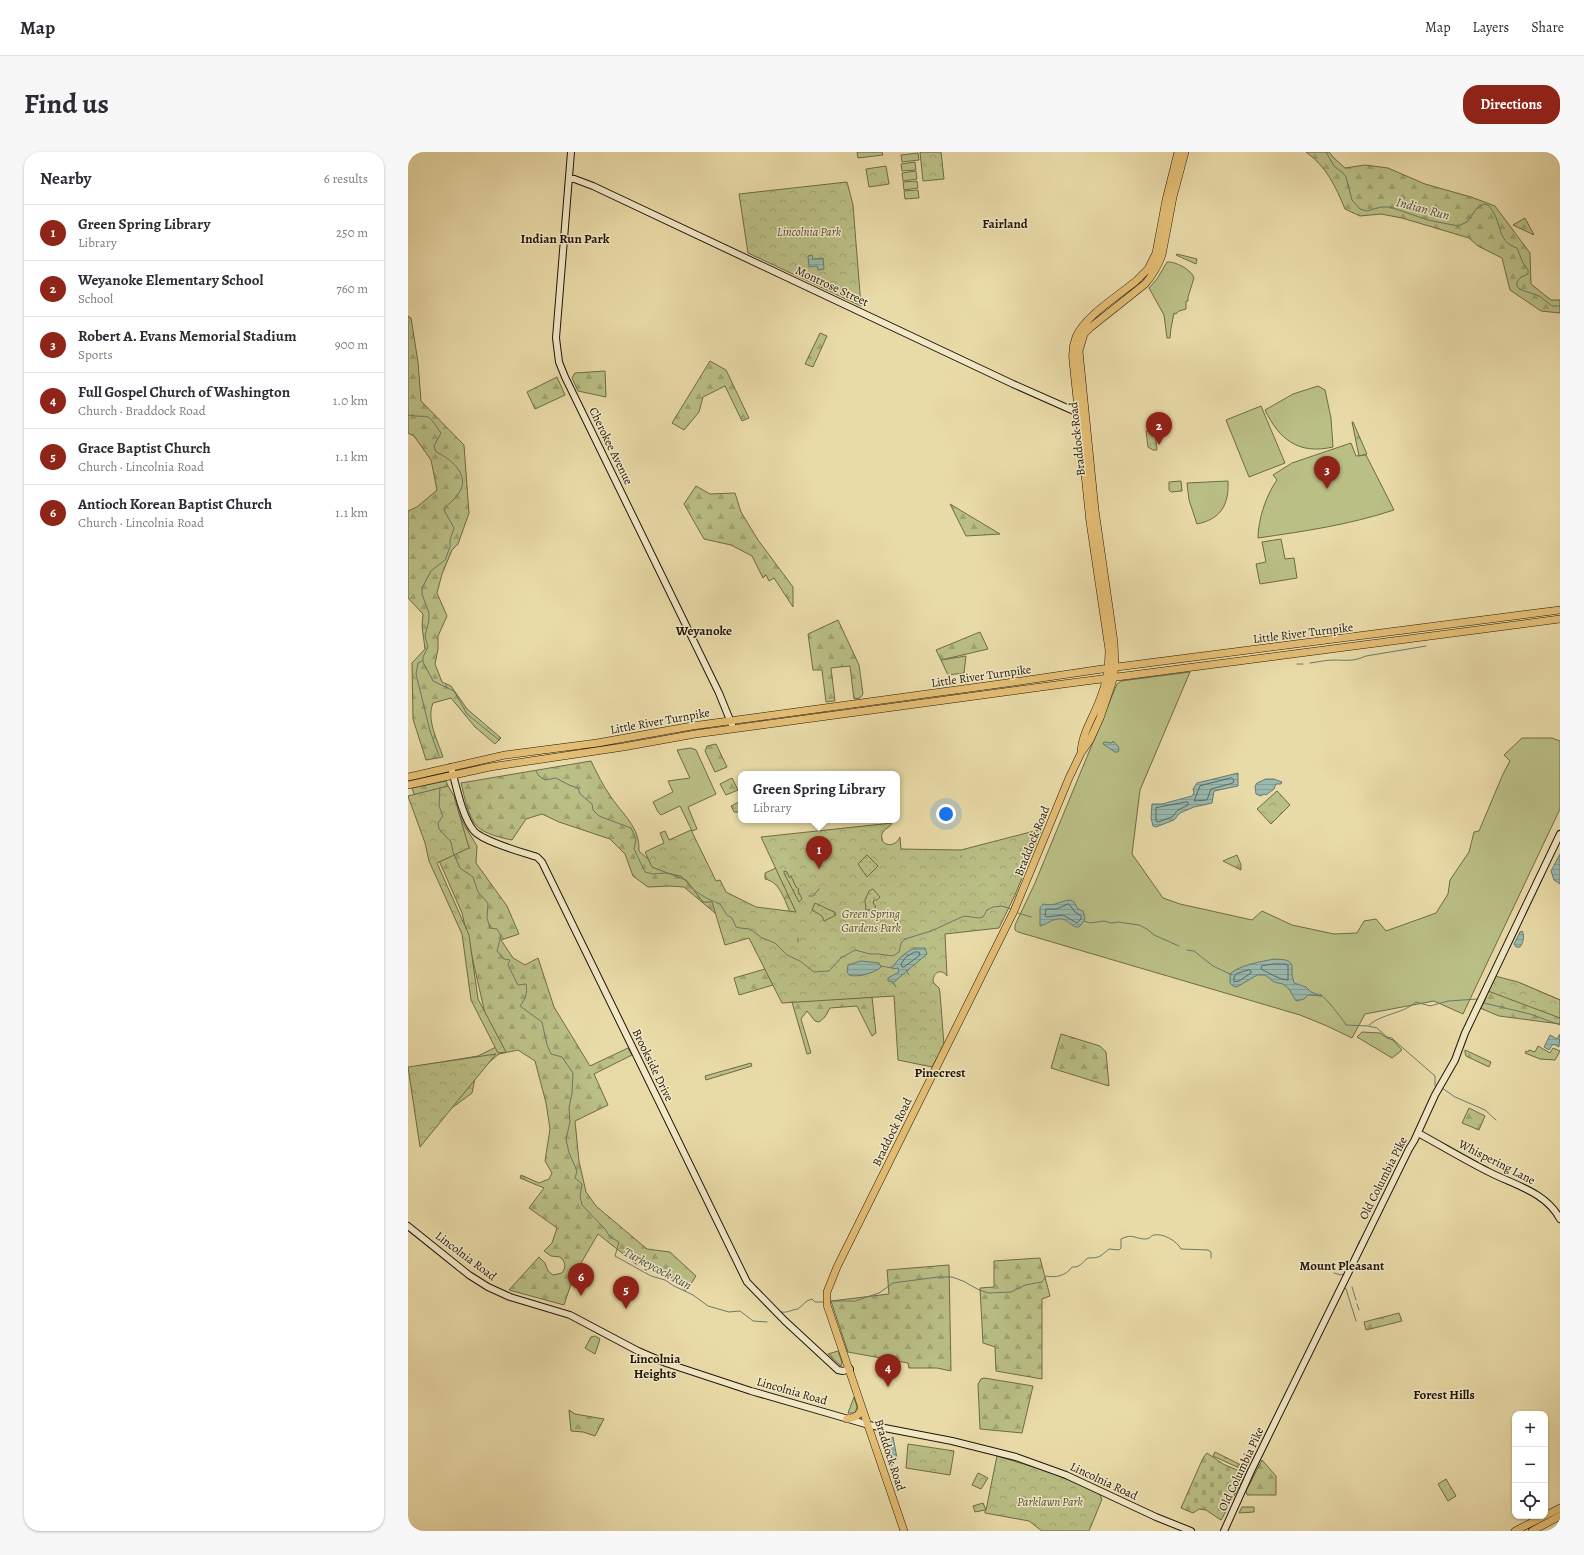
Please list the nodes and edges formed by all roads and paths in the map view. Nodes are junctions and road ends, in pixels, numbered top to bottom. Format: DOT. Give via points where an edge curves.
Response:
graph roads {
  1 [pos="571,152"];
  2 [pos="1178,152"];
  3 [pos="1185,152"];
  4 [pos="569,177"];
  5 [pos="1081,414"];
  6 [pos="1560,610"];
  7 [pos="1560,619"];
  8 [pos="1112,668"];
  9 [pos="1110,678"];
  10 [pos="1084,682"];
  11 [pos="1099,702"];
  12 [pos="731,720"];
  13 [pos="733,729"];
  14 [pos="1081,753"];
  15 [pos="452,770"];
  16 [pos="408,777"];
  17 [pos="408,785"];
  18 [pos="1560,834"];
  19 [pos="1418,1133"];
  20 [pos="1560,1219"];
  21 [pos="408,1226"];
  22 [pos="850,1369"];
  23 [pos="861,1401"];
  24 [pos="847,1419"];
  25 [pos="869,1425"];
  26 [pos="1560,1508"];
  27 [pos="1560,1516"];
  28 [pos="904,1531"];
  29 [pos="1191,1531"];
  30 [pos="1224,1531"];
  31 [pos="1514,1531"];
  32 [pos="1532,1531"];
  1 -- 4 [label="street, Cherokee Avenue"];
  2 -- 5 [label="main road, Braddock Road" via="1153,261 1142,276 1086,322 1076,336 1072,354"];
  3 -- 5 [label="main road, Braddock Road" via="1159,264 1148,280 1090,327 1082,340 1079,358"];
  4 -- 5 [label="street, Montrose Street"];
  4 -- 12 [label="street, Cherokee Avenue" via="556,338 559,362"];
  5 -- 8 [label="main road, Braddock Road" via="1090,522"];
  6 -- 8 [label="main road, Little River Turnpike"];
  7 -- 9 [label="main road, Little River Turnpike"];
  8 -- 9 [label="main road, Braddock Road"];
  8 -- 12 [label="main road, Little River Turnpike"];
  9 -- 10 [label="main road, Little River Turnpike"];
  9 -- 11 [label="main road, Braddock Road"];
  9 -- 14 [label="main road, Braddock Road" via="1105,705 1090,740"];
  10 -- 11 [label="main road" via="1097,686"];
  10 -- 13 [label="main road, Little River Turnpike"];
  11 -- 14 [label="main road, Braddock Road" via="1082,743"];
  12 -- 13 [label="street, Cherokee Avenue"];
  12 -- 15 [label="main road, Little River Turnpike" via="597,743 505,755"];
  13 -- 15 [label="main road, Little River Turnpike" via="490,767"];
  14 -- 22 [label="main road, Braddock Road" via="1009,922 829,1286 827,1305"];
  15 -- 16 [label="main road, Little River Turnpike"];
  15 -- 17 [label="main road, Little River Turnpike"];
  15 -- 22 [label="street, Brookside Drive" via="462,806 474,831 486,839 537,857 542,862 747,1282 838,1370"];
  18 -- 19 [label="street, Old Columbia Pike" via="1465,1033 1455,1060"];
  19 -- 20 [label="street, Whispering Lane" via="1540,1197 1551,1206"];
  19 -- 30 [label="street, Old Columbia Pike" via="1345,1277"];
  21 -- 24 [label="street, Lincolnia Road" via="474,1278 500,1293 570,1315 666,1363"];
  22 -- 23 [label="main road, Braddock Road"];
  23 -- 24 [label="main road" via="860,1413"];
  23 -- 25 [label="main road, Braddock Road"];
  24 -- 25 [label="street, Lincolnia Road"];
  25 -- 28 [label="main road, Braddock Road"];
  25 -- 29 [label="street, Lincolnia Road" via="964,1443 1019,1458 1066,1475"];
  26 -- 31 [label="main road"];
  27 -- 32 [label="main road"];
}
